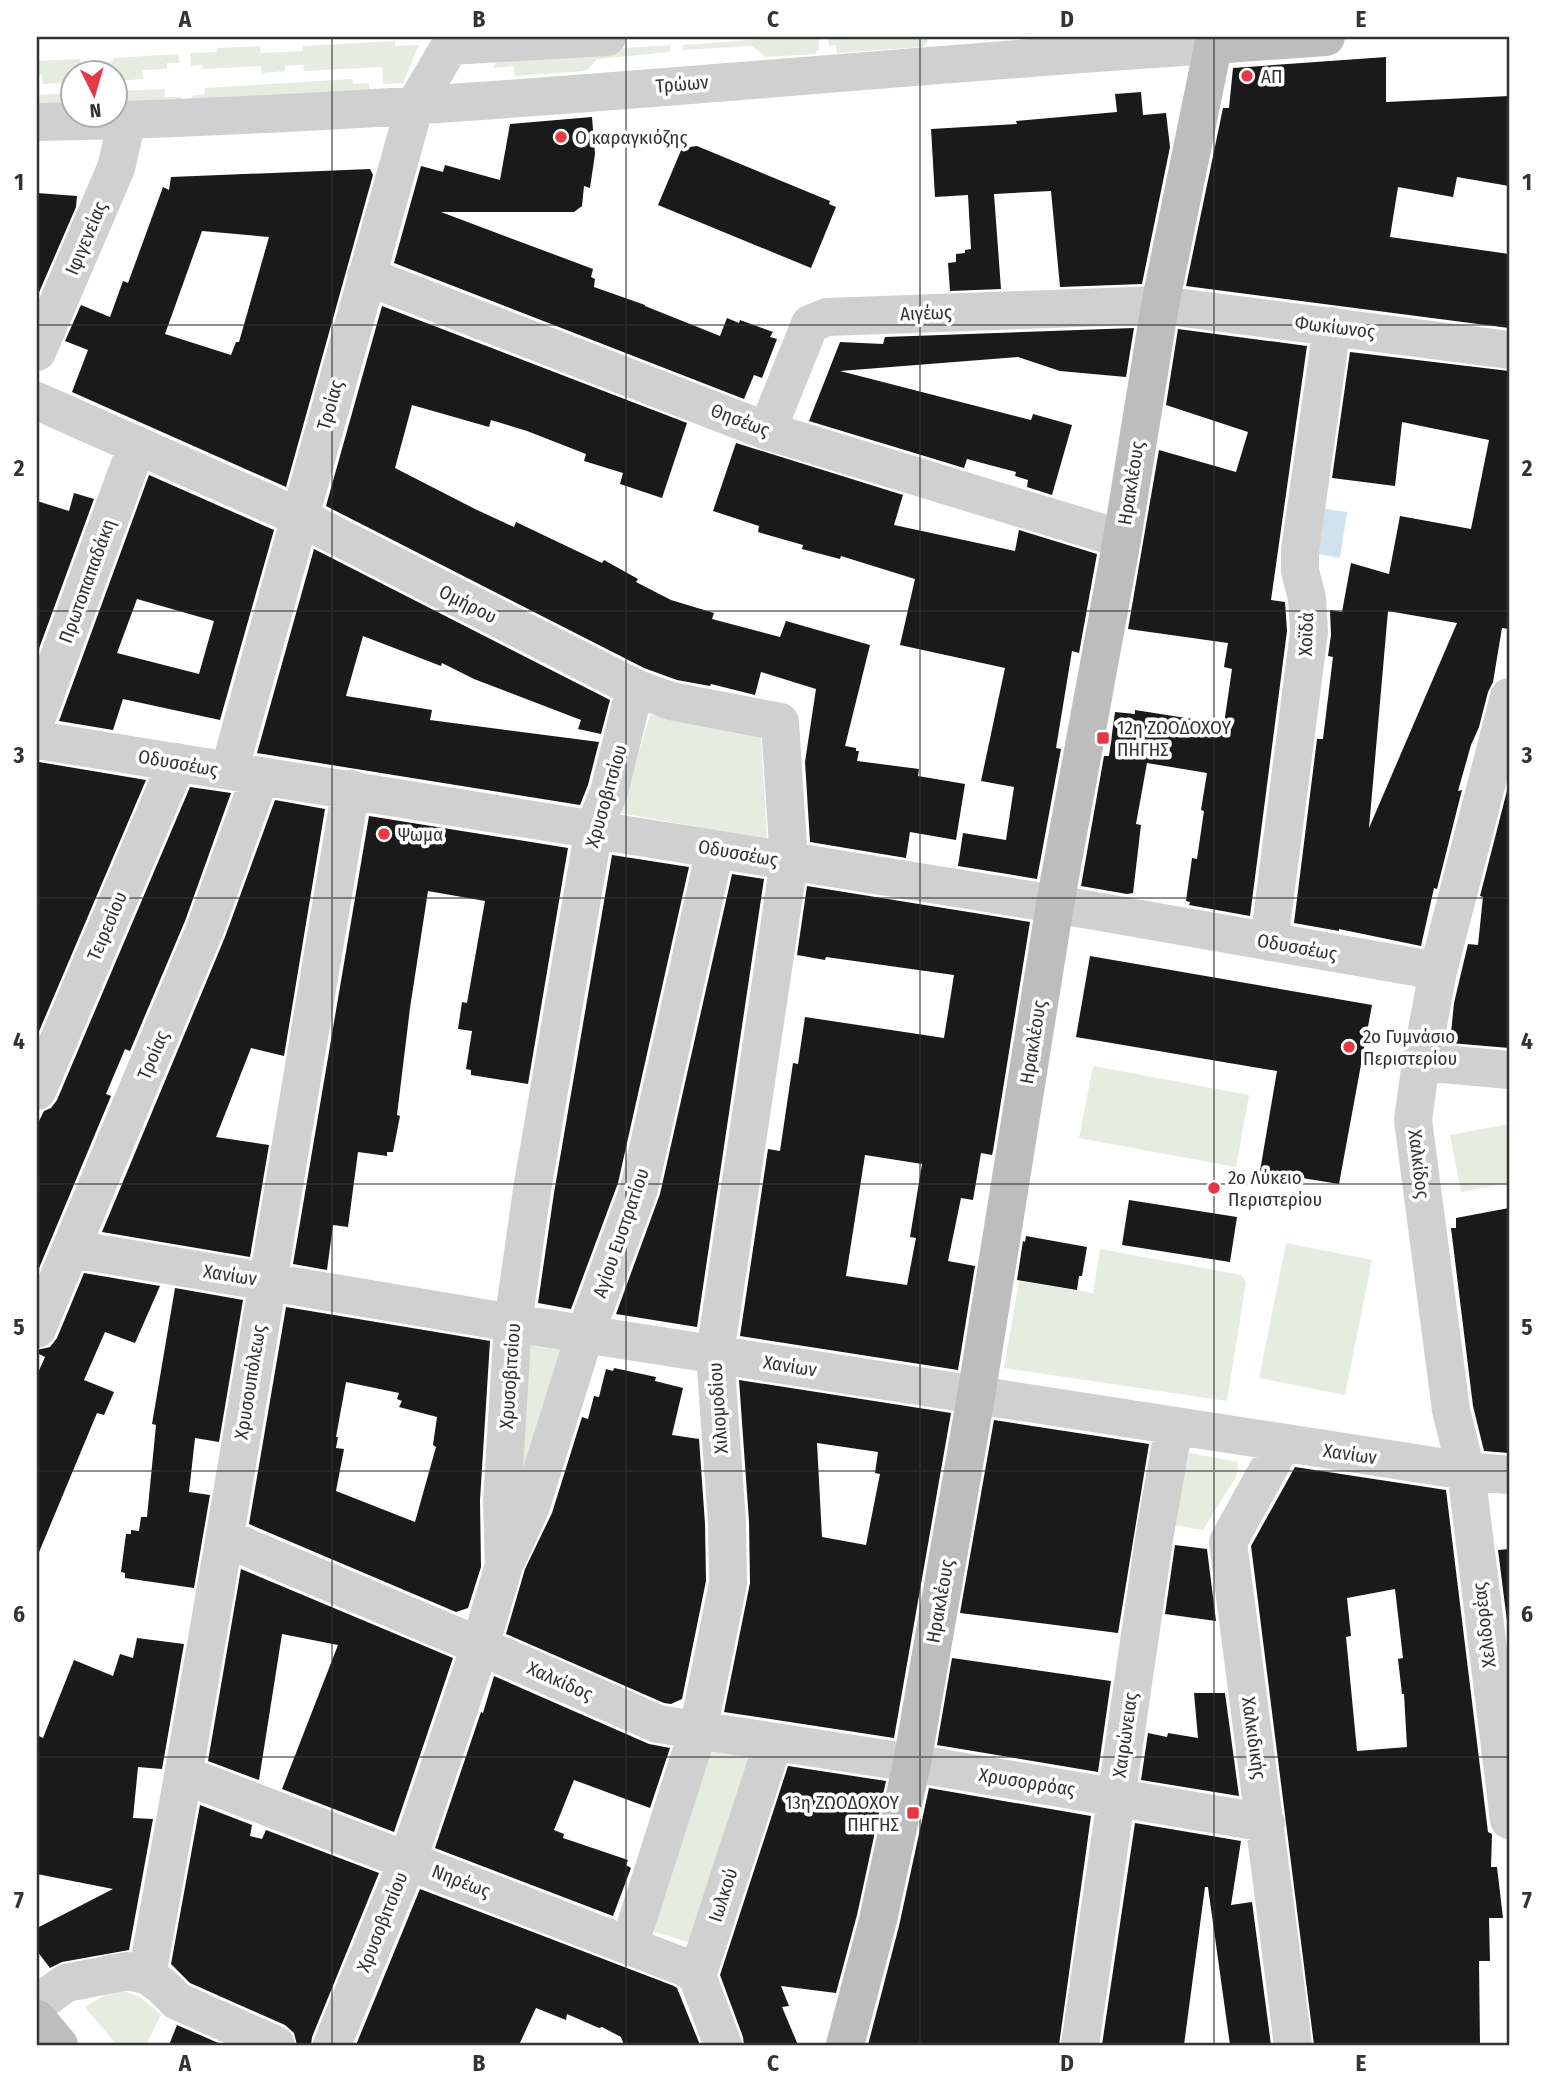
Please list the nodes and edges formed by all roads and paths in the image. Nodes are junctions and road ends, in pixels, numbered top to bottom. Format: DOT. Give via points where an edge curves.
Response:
graph roads {
  1 [pos="607,37"];
  2 [pos="1326,37"];
  3 [pos="451,41"];
  4 [pos="1214,41"];
  5 [pos="1042,46"];
  6 [pos="415,105"];
  7 [pos="130,121"];
  8 [pos="37,122"];
  9 [pos="60,122"];
  10 [pos="125,130"];
  11 [pos="366,276"];
  12 [pos="1160,305"];
  13 [pos="1332,326"];
  14 [pos="1509,350"];
  15 [pos="37,352"];
  16 [pos="37,401"];
  17 [pos="767,431"];
  18 [pos="137,445"];
  19 [pos="299,517"];
  20 [pos="1122,539"];
  21 [pos="635,688"];
  22 [pos="1508,708"];
  23 [pos="37,718"];
  24 [pos="37,740"];
  25 [pos="177,762"];
  26 [pos="244,774"];
  27 [pos="351,789"];
  28 [pos="594,828"];
  29 [pos="715,850"];
  30 [pos="789,862"];
  31 [pos="1055,904"];
  32 [pos="1269,942"];
  33 [pos="1438,971"];
  34 [pos="1421,1062"];
  35 [pos="1509,1070"];
  36 [pos="37,1091"];
  37 [pos="59,1254"];
  38 [pos="267,1281"];
  39 [pos="513,1323"];
  40 [pos="37,1329"];
  41 [pos="585,1334"];
  42 [pos="715,1354"];
  43 [pos="975,1396"];
  44 [pos="1174,1426"];
  45 [pos="1282,1444"];
  46 [pos="1466,1471"];
  47 [pos="1509,1475"];
  48 [pos="225,1538"];
  49 [pos="504,1565"];
  50 [pos="480,1646"];
  51 [pos="1499,1666"];
  52 [pos="698,1731"];
  53 [pos="773,1743"];
  54 [pos="912,1763"];
  55 [pos="184,1775"];
  56 [pos="1116,1797"];
  57 [pos="1509,1820"];
  58 [pos="1266,1823"];
  59 [pos="408,1860"];
  60 [pos="629,1947"];
  61 [pos="147,1975"];
  62 [pos="697,1976"];
  63 [pos="37,2004"];
  64 [pos="37,2019"];
  65 [pos="58,2045"];
  66 [pos="276,2045"];
  67 [pos="332,2045"];
  68 [pos="723,2045"];
  69 [pos="845,2045"];
  70 [pos="1080,2045"];
  71 [pos="1293,2045"];
  1 -- 3 [label="street"];
  2 -- 4 [label="street, Τρώων"];
  3 -- 6 [label="street, Τροίας"];
  4 -- 5 [label="street, Τρώων"];
  4 -- 12 [label="street, Ηρακλέους"];
  5 -- 6 [label="street, Τρώων"];
  6 -- 7 [label="street, Τρώων"];
  6 -- 11 [label="street, Τροίας"];
  8 -- 9 [label="street, Τρώων"];
  10 -- 15 [label="street, Ιφιγενείας" via="116,169"];
  11 -- 17 [label="street, Θησέως"];
  11 -- 19 [label="street, Τροίας"];
  12 -- 13 [label="street, Φωκίωνος"];
  12 -- 17 [label="street, Αιγέως" via="827,317 810,324"];
  12 -- 20 [label="street, Ηρακλέους"];
  13 -- 14 [label="street, Φωκίωνος"];
  13 -- 32 [label="street, Χοϊδά" via="1300,550 1309,632"];
  16 -- 18 [label="street, Ομήρου"];
  17 -- 20 [label="street, Θησέως"];
  18 -- 19 [label="street, Ομήρου"];
  18 -- 23 [label="street, Πρωτοπαπαδάκη"];
  19 -- 21 [label="street, Ομήρου"];
  19 -- 26 [label="street, Τροίας"];
  20 -- 31 [label="street, Ηρακλέους"];
  21 -- 28 [label="street, Χρυσοβιτσίου" via="609,792"];
  21 -- 30 [label="street, Ομήρου" via="671,701 780,722"];
  22 -- 33 [label="street, Χαλκίδος"];
  24 -- 25 [label="street, Οδυσσέως"];
  25 -- 26 [label="street, Οδυσσέως"];
  25 -- 36 [label="street, Τειρεσίου"];
  26 -- 27 [label="street, Οδυσσέως"];
  26 -- 37 [label="street, Τροίας" via="205,929"];
  27 -- 28 [label="street, Οδυσσέως"];
  27 -- 38 [label="street, Χρυσουπόλεως"];
  28 -- 29 [label="street, Οδυσσέως"];
  28 -- 39 [label="street, Χρυσοβιτσίου"];
  29 -- 30 [label="street, Οδυσσέως"];
  29 -- 41 [label="street, Αγίου Ευστρατίου" via="639,1189"];
  30 -- 31 [label="street, Οδυσσέως"];
  30 -- 42 [label="street, Χιλιομοδίου"];
  31 -- 32 [label="street, Οδυσσέως"];
  31 -- 43 [label="street, Ηρακλέους"];
  32 -- 33 [label="street, Οδυσσέως"];
  33 -- 34 [label="street, Χαλκίδος"];
  34 -- 35 [label="street"];
  34 -- 46 [label="street, Χαλκίδος" via="1413,1120 1451,1410"];
  37 -- 38 [label="street, Χανίων"];
  37 -- 40 [label="street, Τροίας"];
  38 -- 39 [label="street, Χανίων"];
  38 -- 48 [label="street, Χρυσουπόλεως"];
  39 -- 41 [label="street, Χανίων"];
  39 -- 49 [label="street, Χρυσοβιτσίου" via="502,1501"];
  41 -- 42 [label="street, Χανίων"];
  41 -- 49 [label="street, Αγίου Ευστρατίου" via="531,1506"];
  42 -- 43 [label="street, Χανίων"];
  42 -- 52 [label="street, Χιλιομοδίου" via="727,1583"];
  43 -- 44 [label="street, Χανίων"];
  43 -- 54 [label="street, Ηρακλέους"];
  44 -- 45 [label="street, Χανίων"];
  44 -- 56 [label="street, Χαιρώνειας"];
  45 -- 46 [label="street, Χανίων"];
  45 -- 58 [label="street, Χαλκιδικής" via="1228,1542"];
  46 -- 47 [label="street, Χανίων"];
  46 -- 51 [label="street, Χελιδορέας"];
  48 -- 50 [label="street, Χαλκίδος"];
  48 -- 55 [label="street, Χρυσουπόλεως"];
  49 -- 50 [label="street, Χρυσοβιτσίου"];
  50 -- 52 [label="street, Χαλκίδος" via="658,1724"];
  50 -- 59 [label="street, Χρυσοβιτσίου"];
  51 -- 57 [label="street, Χελιδορέας"];
  52 -- 53 [label="street, Χαλκίδος"];
  52 -- 60 [label="street, Χιλιομοδίου"];
  53 -- 54 [label="street, Χαλκίδος"];
  53 -- 62 [label="street, Ιωλκού"];
  54 -- 56 [label="street, Χρυσορρόας"];
  54 -- 69 [label="street, Ηρακλέους"];
  55 -- 59 [label="street, Νηρέως"];
  55 -- 61 [label="street, Χρυσουπόλεως"];
  56 -- 58 [label="street, Χρυσορρόας"];
  56 -- 70 [label="street, Χαιρώνειας"];
  58 -- 71 [label="street, Χαλκιδικής"];
  59 -- 60 [label="street, Νηρέως"];
  59 -- 67 [label="street, Χρυσοβιτσίου"];
  60 -- 62 [label="street, Νηρέως"];
  61 -- 63 [label="street" via="127,1970 66,1983"];
  61 -- 66 [label="street" via="177,2001"];
  62 -- 68 [label="street"];
  64 -- 65 [label="street"];
}
